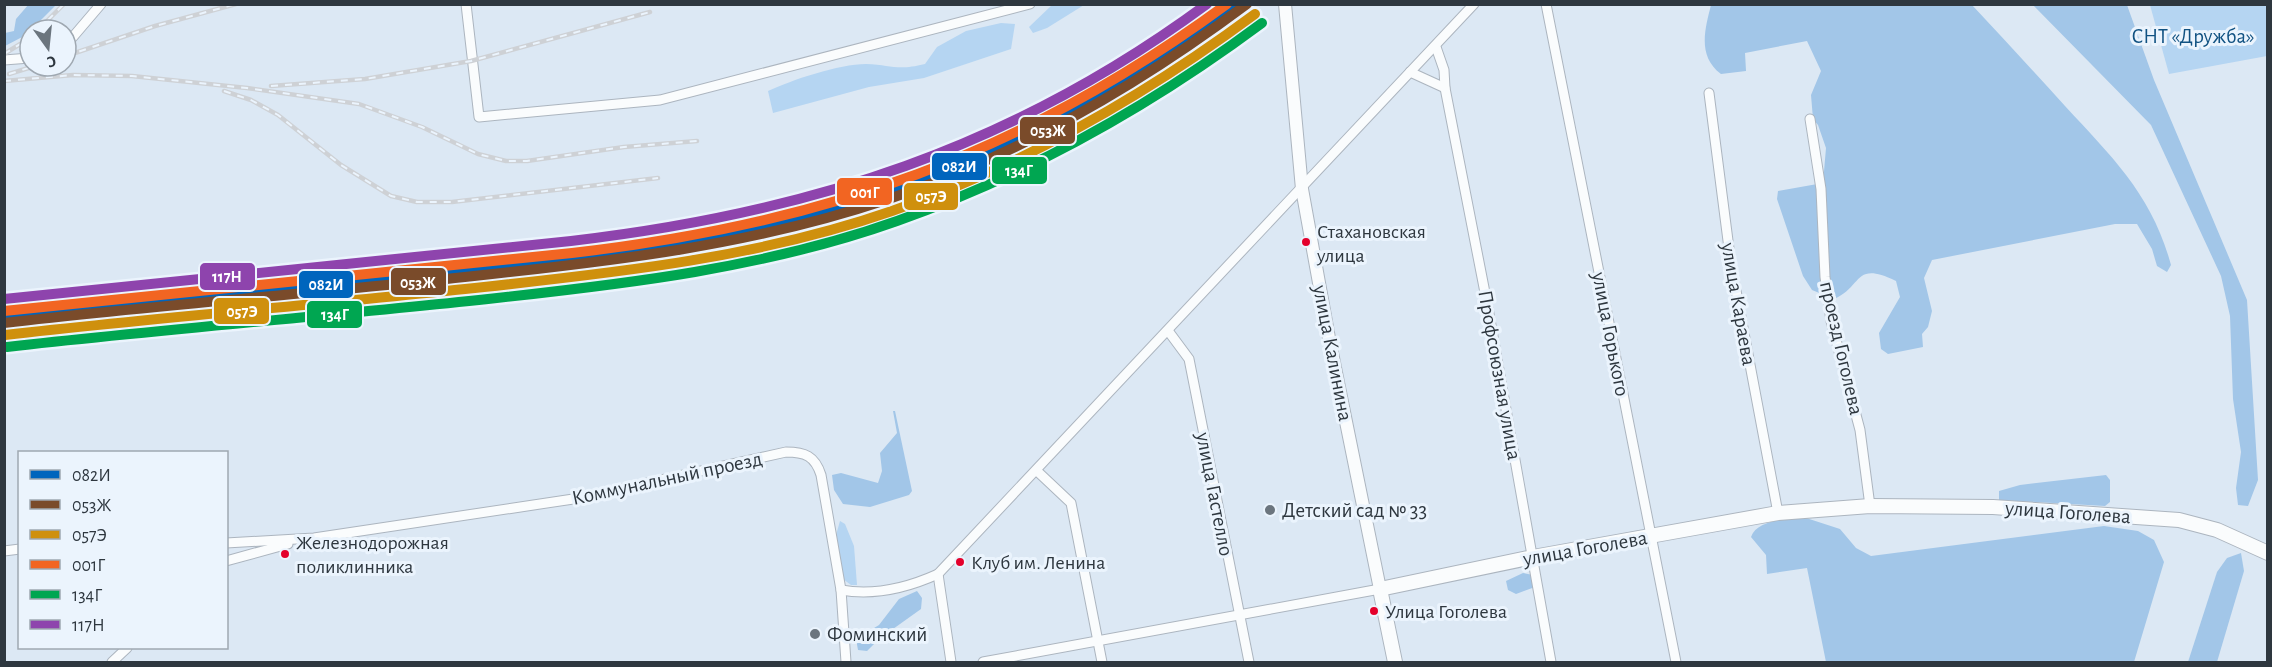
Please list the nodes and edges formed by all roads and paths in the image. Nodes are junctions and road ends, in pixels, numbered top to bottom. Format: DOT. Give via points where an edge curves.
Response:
graph roads {
  1 [pos="101,4"];
  2 [pos="466,4"];
  3 [pos="1030,4"];
  4 [pos="1285,4"];
  5 [pos="1474,4"];
  6 [pos="1546,4"];
  7 [pos="78,31"];
  8 [pos="1436,47"];
  9 [pos="1410,72"];
  10 [pos="1445,88"];
  11 [pos="1709,93"];
  12 [pos="1810,119"];
  13 [pos="1302,189"];
  14 [pos="1168,332"];
  15 [pos="1037,471"];
  16 [pos="1870,506"];
  17 [pos="1778,513"];
  18 [pos="1650,536"];
  19 [pos="314,538"];
  20 [pos="228,543"];
  21 [pos="2268,553"];
  22 [pos="1533,557"];
  23 [pos="228,560"];
  24 [pos="938,574"];
  25 [pos="1380,589"];
  26 [pos="841,590"];
  27 [pos="1239,615"];
  28 [pos="1096,642"];
  29 [pos="126,649"];
  30 [pos="112,663"];
  31 [pos="846,663"];
  32 [pos="951,663"];
  33 [pos="983,663"];
  34 [pos="1102,663"];
  35 [pos="1249,663"];
  36 [pos="1395,663"];
  37 [pos="1551,663"];
  38 [pos="1676,663"];
  1 -- 7 [label="street"];
  2 -- 3 [label="street" via="479,117 660,100"];
  4 -- 13 [label="street, улица Калинина"];
  5 -- 8 [label="street"];
  6 -- 18 [label="street, улица Горького"];
  8 -- 9 [label="street"];
  8 -- 10 [label="street, Профсоюзная улица"];
  9 -- 10 [label="street"];
  9 -- 13 [label="street"];
  10 -- 22 [label="street, Профсоюзная улица"];
  11 -- 17 [label="street, улица Караева" via="1731,264"];
  12 -- 16 [label="street, проезд Гоголева" via="1821,189 1831,321 1860,430"];
  13 -- 14 [label="street"];
  13 -- 25 [label="street, улица Калинина"];
  14 -- 15 [label="street"];
  14 -- 27 [label="street, улица Гастелло" via="1189,359"];
  15 -- 24 [label="street"];
  15 -- 28 [label="street" via="1071,504"];
  16 -- 17 [label="main road, улица Гоголева"];
  16 -- 21 [label="main road, улица Гоголева" via="1993,507 2194,522"];
  17 -- 18 [label="main road, улица Гоголева"];
  18 -- 22 [label="main road, улица Гоголева"];
  18 -- 38 [label="street, улица Горького"];
  19 -- 20 [label="street"];
  19 -- 23 [label="street"];
  19 -- 26 [label="street, Коммунальный проезд" via="580,498 800,452 816,462 821,475"];
  22 -- 25 [label="main road, улица Гоголева"];
  22 -- 37 [label="street, Профсоюзная улица"];
  24 -- 26 [label="street" via="890,590 863,594"];
  24 -- 32 [label="street"];
  25 -- 27 [label="street, улица Гоголева"];
  25 -- 36 [label="main road, улица Калинина"];
  26 -- 31 [label="street, Коммунальный проезд"];
  27 -- 28 [label="street, улица Гоголева"];
  27 -- 35 [label="street, улица Гастелло"];
  28 -- 33 [label="street, улица Гоголева"];
  28 -- 34 [label="street"];
  29 -- 30 [label="street"];
}
